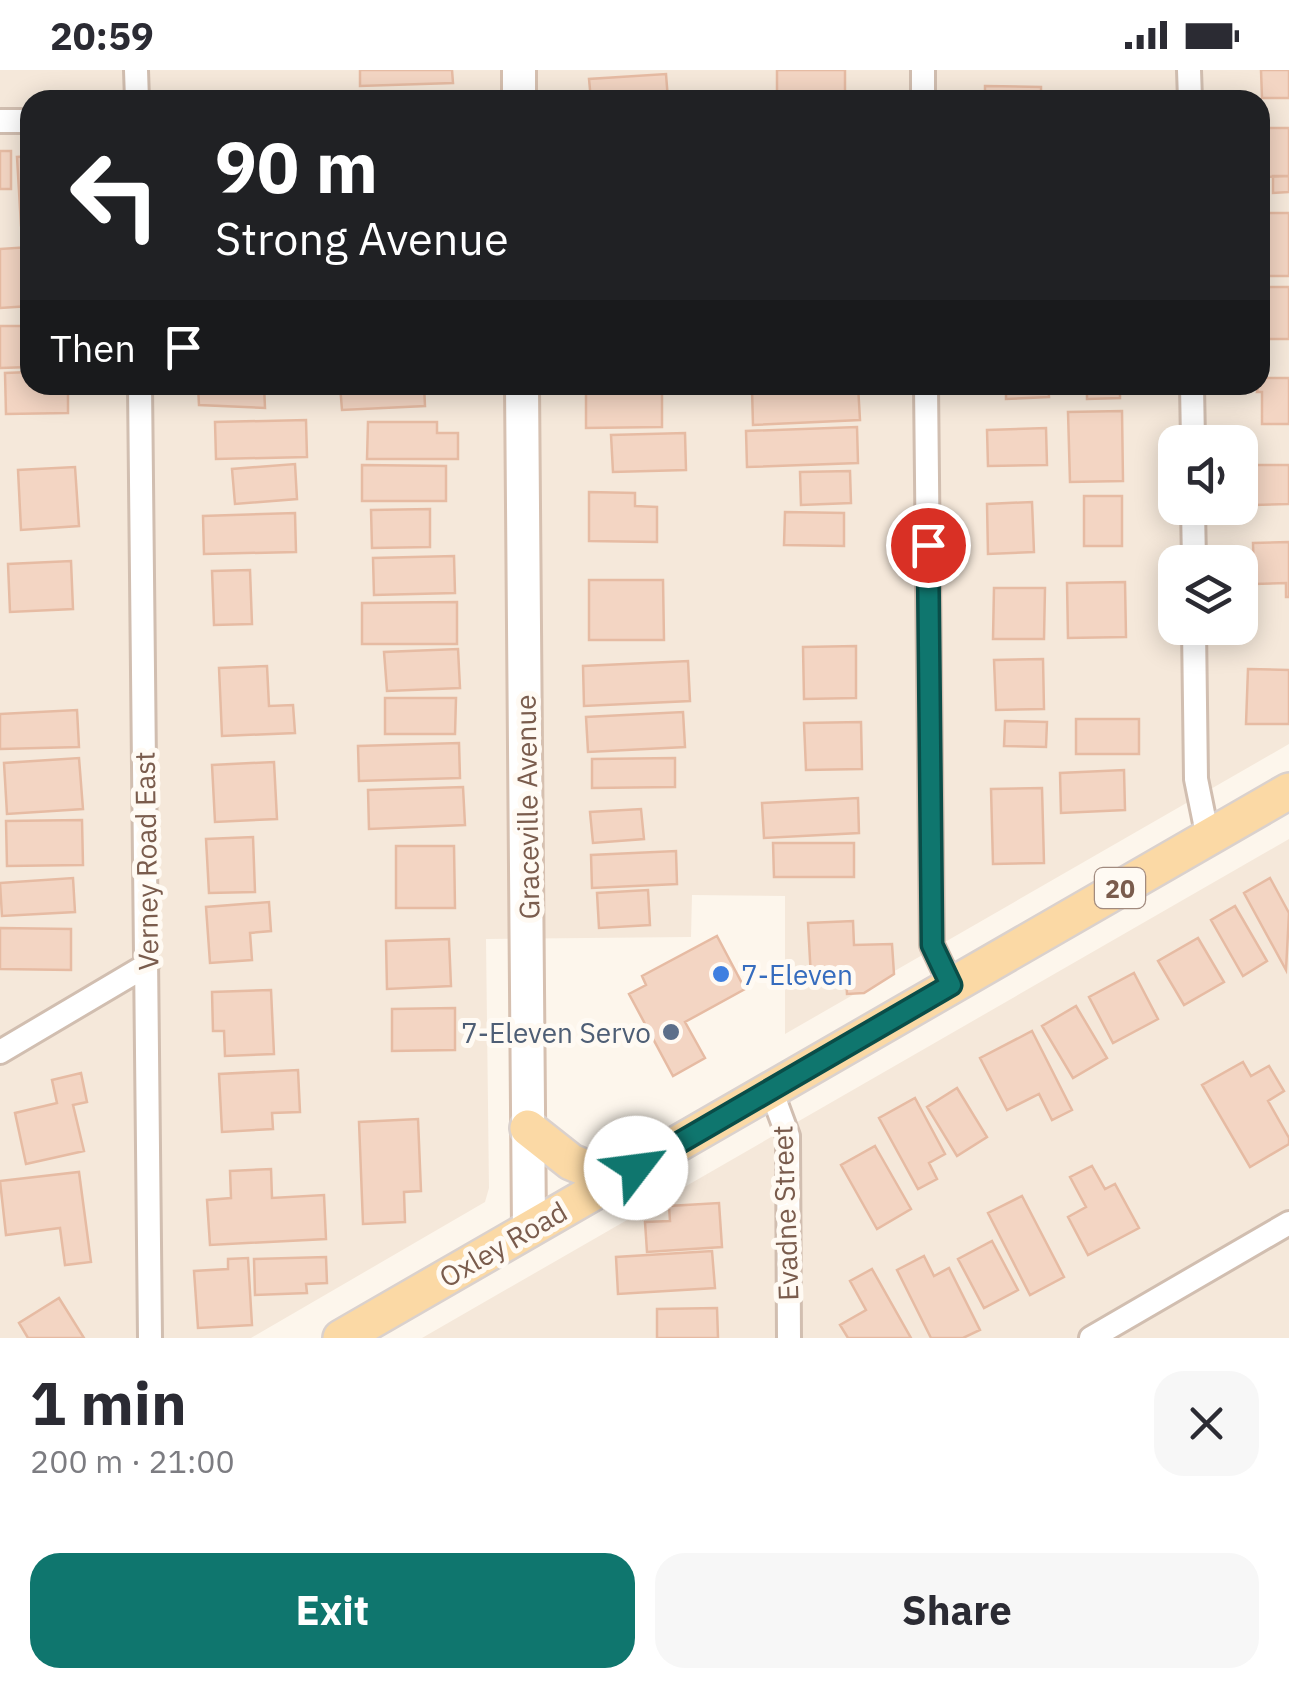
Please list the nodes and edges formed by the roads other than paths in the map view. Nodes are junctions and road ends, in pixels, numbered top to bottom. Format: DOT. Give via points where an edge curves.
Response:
graph roads {
  1 [pos="140,395"];
  2 [pos="522,395"];
  3 [pos="926,395"];
  4 [pos="1192,395"];
  5 [pos="1193,425"];
  6 [pos="1194,645"];
  7 [pos="1289,790"];
  8 [pos="1208,838"];
  9 [pos="148,966"];
  10 [pos="951,985"];
  11 [pos="0,1052"];
  12 [pos="771,1090"];
  13 [pos="528,1128"];
  14 [pos="614,1180"];
  15 [pos="1289,1223"];
  16 [pos="529,1230"];
  17 [pos="376,1329"];
  18 [pos="150,1338"];
  19 [pos="341,1338"];
  20 [pos="789,1338"];
  21 [pos="1091,1338"];
  1 -- 9 [label="street, Verney Road East"];
  2 -- 13 [label="main road, Graceville Avenue"];
  3 -- 10 [label="street" via="932,945"];
  4 -- 5 [label="street"];
  6 -- 8 [label="street" via="1196,779"];
  7 -- 8 [label="main road, Oxley Road / 20"];
  8 -- 10 [label="main road, Oxley Road / 20"];
  9 -- 11 [label="street"];
  9 -- 18 [label="street, Verney Road East"];
  10 -- 12 [label="main road, Oxley Road / 20"];
  12 -- 14 [label="main road, Oxley Road / 20"];
  12 -- 20 [label="street, Evadne Street" via="788,1136"];
  13 -- 14 [label="main road" via="571,1162"];
  13 -- 16 [label="main road, Graceville Avenue"];
  14 -- 16 [label="main road, Oxley Road / 20"];
  15 -- 21 [label="street"];
  16 -- 17 [label="main road, Oxley Road / 20"];
  17 -- 19 [label="main road, Oxley Road / 20"];
}
